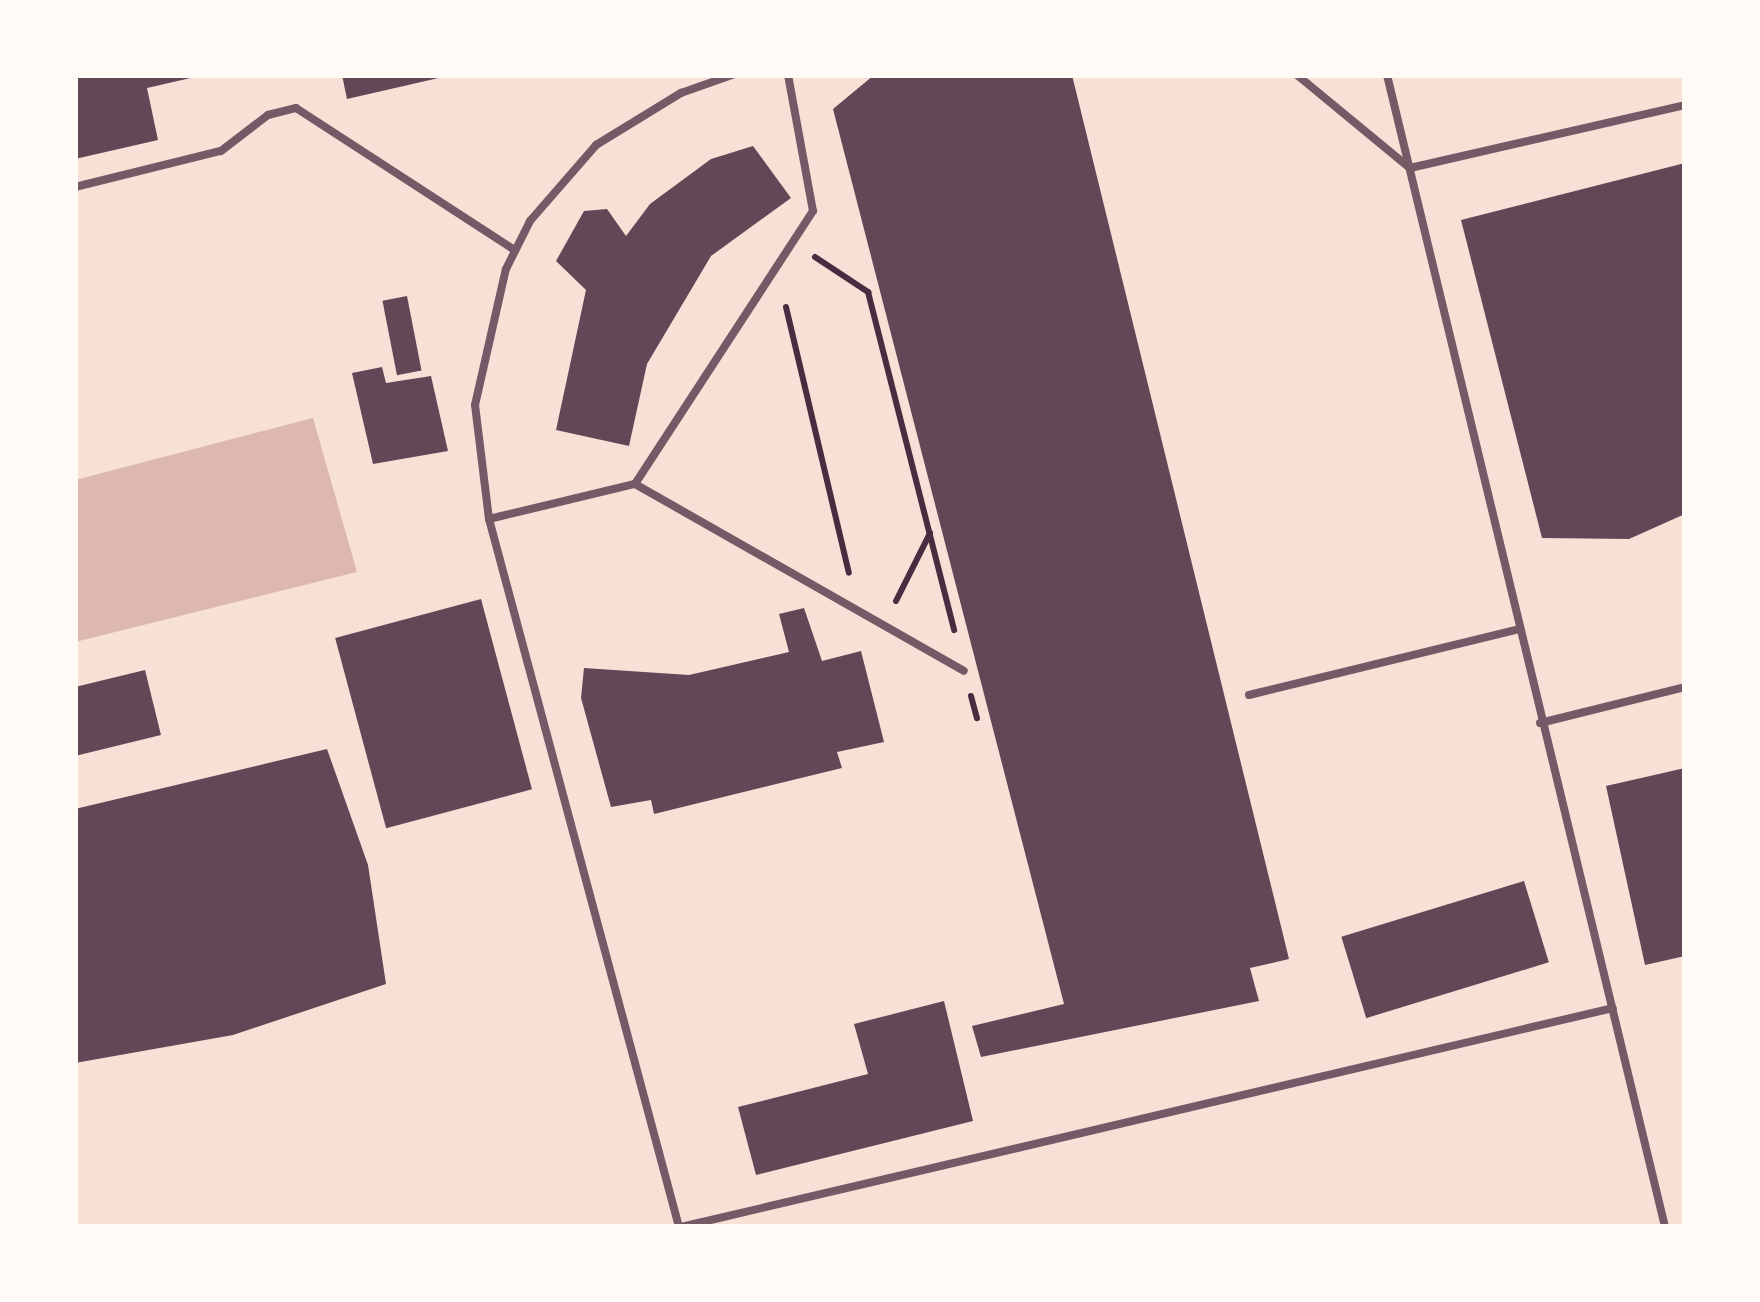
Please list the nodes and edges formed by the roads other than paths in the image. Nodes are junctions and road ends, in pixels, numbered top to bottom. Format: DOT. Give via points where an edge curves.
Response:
graph roads {
  1 [pos="732,75"];
  2 [pos="788,75"];
  3 [pos="1298,75"];
  4 [pos="1387,75"];
  5 [pos="1685,105"];
  6 [pos="1410,168"];
  7 [pos="75,187"];
  8 [pos="515,250"];
  9 [pos="635,484"];
  10 [pos="489,519"];
  11 [pos="1519,629"];
  12 [pos="964,671"];
  13 [pos="1685,688"];
  14 [pos="1249,695"];
  15 [pos="1540,723"];
  16 [pos="1613,1008"];
  17 [pos="680,1227"];
  18 [pos="1665,1227"];
  1 -- 8 [label="lane" via="635,116 596,144"];
  2 -- 9 [label="lane" via="813,211"];
  3 -- 6 [label="lane"];
  4 -- 6 [label="lane"];
  5 -- 6 [label="lane"];
  6 -- 11 [label="lane"];
  7 -- 8 [label="lane" via="221,150 268,115 296,108"];
  8 -- 10 [label="lane" via="478,370"];
  9 -- 10 [label="lane"];
  9 -- 12 [label="lane"];
  10 -- 17 [label="lane"];
  11 -- 14 [label="lane"];
  11 -- 15 [label="lane"];
  13 -- 15 [label="lane"];
  15 -- 16 [label="lane"];
  16 -- 17 [label="lane"];
  16 -- 18 [label="lane"];
}
